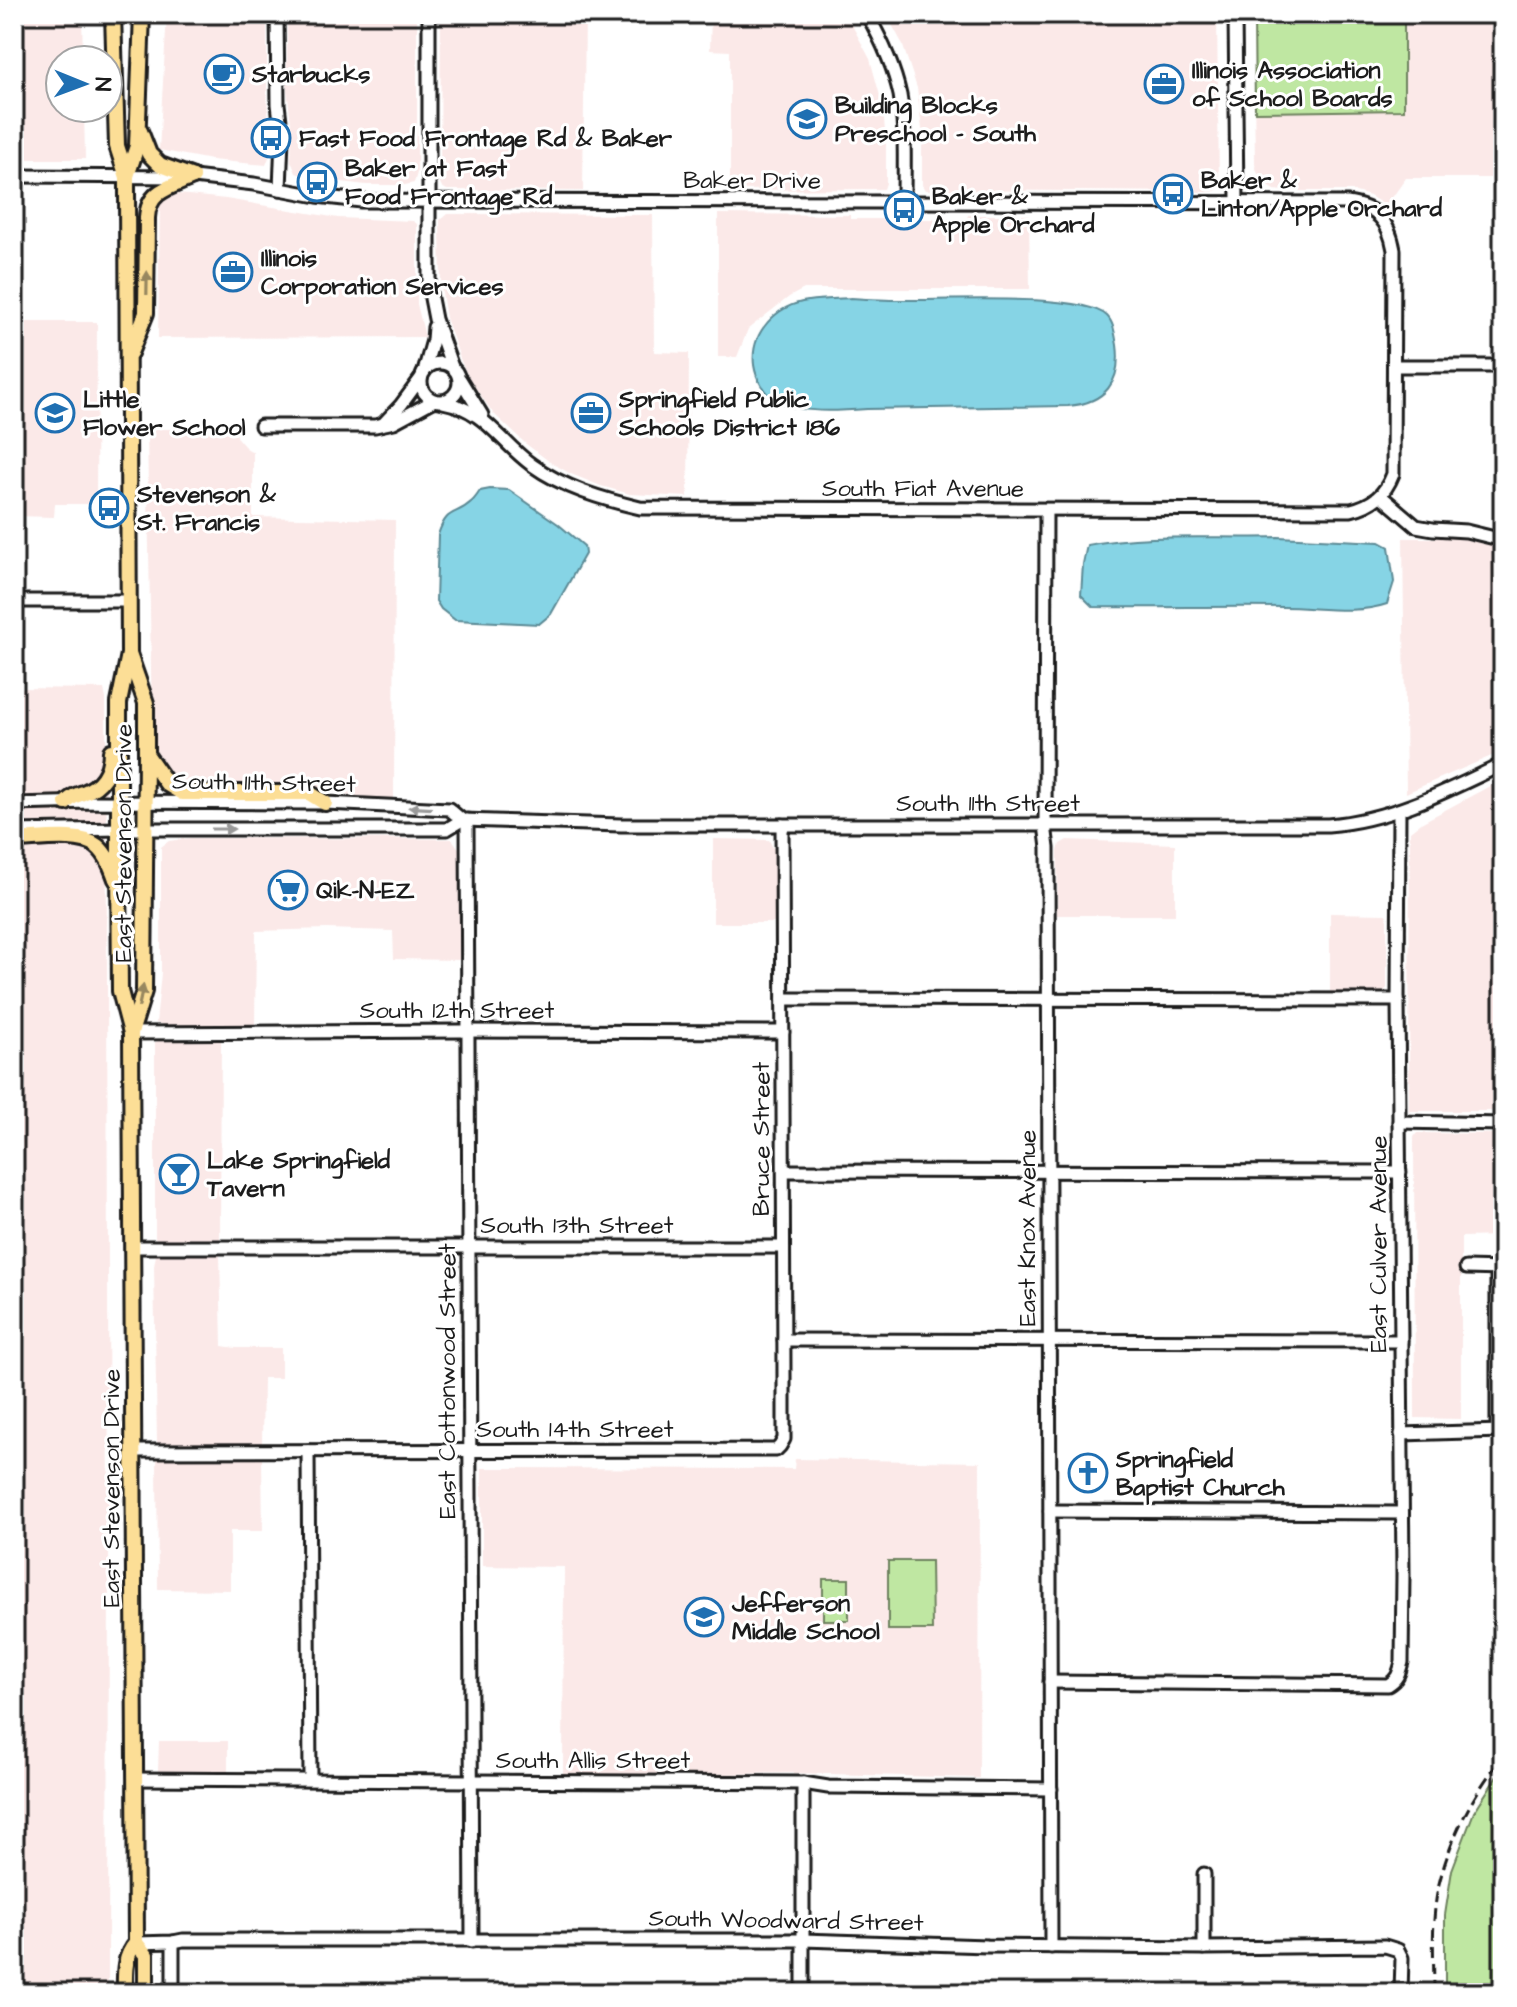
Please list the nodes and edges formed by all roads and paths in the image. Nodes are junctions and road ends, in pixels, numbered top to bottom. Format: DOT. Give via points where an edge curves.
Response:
graph roads {
  1 [pos="113,14"];
  2 [pos="142,14"];
  3 [pos="151,14"];
  4 [pos="277,14"];
  5 [pos="429,14"];
  6 [pos="867,14"];
  7 [pos="1235,14"];
  8 [pos="137,115"];
  9 [pos="14,176"];
  10 [pos="127,177"];
  11 [pos="193,177"];
  12 [pos="280,189"];
  13 [pos="428,202"];
  14 [pos="904,202"];
  15 [pos="1237,202"];
  16 [pos="435,319"];
  17 [pos="128,357"];
  18 [pos="1395,366"];
  19 [pos="1503,366"];
  20 [pos="455,372"];
  21 [pos="422,375"];
  22 [pos="438,401"];
  23 [pos="486,423"];
  24 [pos="383,424"];
  25 [pos="261,426"];
  26 [pos="1381,496"];
  27 [pos="1046,510"];
  28 [pos="1503,540"];
  29 [pos="14,601"];
  30 [pos="129,601"];
  31 [pos="129,654"];
  32 [pos="125,672"];
  33 [pos="146,754"];
  34 [pos="1503,764"];
  35 [pos="66,803"];
  36 [pos="119,803"];
  37 [pos="146,803"];
  38 [pos="325,803"];
  39 [pos="14,804"];
  40 [pos="1399,811"];
  41 [pos="464,820"];
  42 [pos="782,825"];
  43 [pos="1045,825"];
  44 [pos="119,829"];
  45 [pos="145,829"];
  46 [pos="14,831"];
  47 [pos="14,840"];
  48 [pos="119,887"];
  49 [pos="783,999"];
  50 [pos="1048,999"];
  51 [pos="1398,1000"];
  52 [pos="468,1032"];
  53 [pos="783,1032"];
  54 [pos="131,1033"];
  55 [pos="1399,1122"];
  56 [pos="1503,1124"];
  57 [pos="784,1171"];
  58 [pos="1050,1171"];
  59 [pos="1400,1172"];
  60 [pos="132,1247"];
  61 [pos="469,1247"];
  62 [pos="783,1247"];
  63 [pos="1466,1268"];
  64 [pos="1500,1269"];
  65 [pos="784,1340"];
  66 [pos="1401,1341"];
  67 [pos="1050,1342"];
  68 [pos="1500,1431"];
  69 [pos="1401,1434"];
  70 [pos="776,1450"];
  71 [pos="133,1451"];
  72 [pos="308,1451"];
  73 [pos="469,1451"];
  74 [pos="1050,1511"];
  75 [pos="1402,1513"];
  76 [pos="1050,1682"];
  77 [pos="135,1779"];
  78 [pos="310,1779"];
  79 [pos="471,1782"];
  80 [pos="803,1783"];
  81 [pos="1051,1789"];
  82 [pos="1204,1874"];
  83 [pos="803,1940"];
  84 [pos="472,1941"];
  85 [pos="173,1942"];
  86 [pos="136,1943"];
  87 [pos="1051,1947"];
  88 [pos="1204,1948"];
  89 [pos="125,1993"];
  90 [pos="146,1993"];
  91 [pos="173,1993"];
  92 [pos="803,1993"];
  93 [pos="1401,1993"];
  1 -- 10 [label="main road, East Stevenson Drive" via="117,146"];
  2 -- 8 [label="main road, East Stevenson Drive"];
  3 -- 8 [label="main road" via="147,76"];
  4 -- 12 [label="street"];
  5 -- 13 [label="street"];
  6 -- 14 [label="street" via="899,94"];
  7 -- 15 [label="street"];
  8 -- 10 [label="main road, East Stevenson Drive" via="137,146"];
  8 -- 11 [label="main road" via="146,148 157,162"];
  9 -- 10 [label="street, Baker Drive"];
  10 -- 11 [label="street, Baker Drive"];
  10 -- 17 [label="main road, East Stevenson Drive"];
  11 -- 12 [label="street, Baker Drive"];
  17 -- 11 [label="main road, one-way" via="146,313 149,203 161,191"];
  12 -- 13 [label="street, Baker Drive" via="350,200"];
  13 -- 14 [label="street, Baker Drive"];
  13 -- 16 [label="street" via="429,288"];
  14 -- 15 [label="street, Baker Drive"];
  15 -- 18 [label="street, Baker Drive" via="1347,203 1363,206 1385,223 1394,250"];
  16 -- 20 [label="street, South Fiat Avenue"];
  16 -- 21 [label="street"];
  17 -- 30 [label="main road, East Stevenson Drive"];
  18 -- 19 [label="street"];
  18 -- 26 [label="street" via="1394,465"];
  20 -- 21 [label="street" via="440,363"];
  20 -- 22 [label="street" via="458,390"];
  20 -- 23 [label="street, South Fiat Avenue"];
  21 -- 22 [label="street" via="422,390"];
  21 -- 24 [label="street"];
  22 -- 23 [label="street, South Fiat Avenue" via="465,407"];
  22 -- 24 [label="street"];
  23 -- 27 [label="street, South Fiat Avenue" via="531,465 559,481 640,508"];
  24 -- 25 [label="street"];
  26 -- 27 [label="street, South Fiat Avenue" via="1351,510"];
  26 -- 28 [label="street" via="1416,526"];
  27 -- 43 [label="street, East Knox Avenue"];
  29 -- 30 [label="street"];
  30 -- 31 [label="main road, East Stevenson Drive"];
  31 -- 32 [label="main road, East Stevenson Drive"];
  31 -- 33 [label="main road, East Stevenson Drive" via="146,703"];
  32 -- 35 [label="main road" via="110,692 108,772 95,787"];
  32 -- 36 [label="main road, East Stevenson Drive" via="119,703"];
  33 -- 37 [label="main road, East Stevenson Drive"];
  33 -- 38 [label="main road" via="167,784 182,793 309,793"];
  34 -- 40 [label="street, South 11th Street"];
  35 -- 36 [label="street, South 11th Street"];
  35 -- 39 [label="street, South 11th Street"];
  36 -- 37 [label="street, South 11th Street"];
  36 -- 44 [label="main road, East Stevenson Drive"];
  37 -- 38 [label="street, South 11th Street"];
  37 -- 45 [label="main road, East Stevenson Drive"];
  41 -- 38 [label="street, South 11th Street, one-way" via="449,809"];
  40 -- 43 [label="street, South 11th Street" via="1328,825"];
  40 -- 51 [label="street, East Culver Avenue"];
  41 -- 42 [label="street, South 11th Street"];
  45 -- 41 [label="street, South 11th Street, one-way" via="447,829"];
  41 -- 52 [label="street, East Cottonwood Street"];
  42 -- 43 [label="street, South 11th Street"];
  42 -- 49 [label="street, Bruce Street"];
  43 -- 50 [label="street, East Knox Avenue"];
  44 -- 45 [label="street, South 11th Street"];
  44 -- 46 [label="street, South 11th Street"];
  44 -- 48 [label="main road, East Stevenson Drive"];
  54 -- 45 [label="main road, East Stevenson Drive, one-way" via="144,991"];
  47 -- 48 [label="main road" via="86,840 105,854"];
  48 -- 54 [label="main road, East Stevenson Drive" via="120,991"];
  49 -- 50 [label="street"];
  49 -- 53 [label="street, Bruce Street"];
  50 -- 51 [label="street"];
  50 -- 58 [label="street, East Knox Avenue"];
  51 -- 55 [label="street, East Culver Avenue"];
  52 -- 53 [label="street, South 12th Street"];
  52 -- 54 [label="street, South 12th Street"];
  52 -- 61 [label="street, East Cottonwood Street"];
  53 -- 57 [label="street, Bruce Street"];
  54 -- 60 [label="main road, East Stevenson Drive"];
  55 -- 56 [label="street"];
  55 -- 59 [label="street, East Culver Avenue"];
  57 -- 58 [label="street"];
  57 -- 62 [label="street, Bruce Street"];
  58 -- 59 [label="street"];
  58 -- 67 [label="street, East Knox Avenue"];
  59 -- 66 [label="street, East Culver Avenue"];
  60 -- 61 [label="street, South 13th Street"];
  60 -- 71 [label="main road, East Stevenson Drive"];
  61 -- 62 [label="street, South 13th Street"];
  61 -- 73 [label="street, East Cottonwood Street"];
  62 -- 65 [label="street, Bruce Street"];
  63 -- 64 [label="street"];
  64 -- 68 [label="street"];
  65 -- 67 [label="street"];
  65 -- 70 [label="street, Bruce Street" via="784,1439"];
  66 -- 67 [label="street"];
  66 -- 69 [label="street, East Culver Avenue"];
  67 -- 74 [label="street, East Knox Avenue"];
  68 -- 69 [label="street"];
  69 -- 75 [label="street, East Culver Avenue"];
  70 -- 73 [label="street, South 14th Street"];
  71 -- 72 [label="street, South 14th Street"];
  71 -- 77 [label="main road, East Stevenson Drive"];
  72 -- 73 [label="street, South 14th Street"];
  72 -- 78 [label="street"];
  73 -- 79 [label="street, East Cottonwood Street"];
  74 -- 75 [label="street"];
  74 -- 76 [label="street, East Knox Avenue"];
  75 -- 76 [label="street, East Culver Avenue" via="1402,1662 1399,1675 1388,1685"];
  76 -- 81 [label="street, East Knox Avenue"];
  77 -- 78 [label="street, South Allis Street"];
  77 -- 86 [label="main road, East Stevenson Drive"];
  78 -- 79 [label="street, South Allis Street"];
  79 -- 80 [label="street, South Allis Street"];
  79 -- 84 [label="street, East Cottonwood Street"];
  80 -- 81 [label="street, South Allis Street"];
  80 -- 83 [label="street"];
  81 -- 87 [label="street, East Knox Avenue"];
  82 -- 88 [label="street"];
  83 -- 84 [label="street, South Woodward Street"];
  83 -- 87 [label="street, South Woodward Street"];
  83 -- 92 [label="street"];
  84 -- 85 [label="street, South Woodward Street"];
  85 -- 86 [label="street, South Woodward Street"];
  85 -- 91 [label="street"];
  86 -- 89 [label="main road, East Stevenson Drive" via="125,1963"];
  86 -- 90 [label="main road, East Stevenson Drive" via="146,1955"];
  87 -- 88 [label="street, South Woodward Street"];
  88 -- 93 [label="street, South Woodward Street" via="1385,1946 1398,1950 1402,1958"];
}
